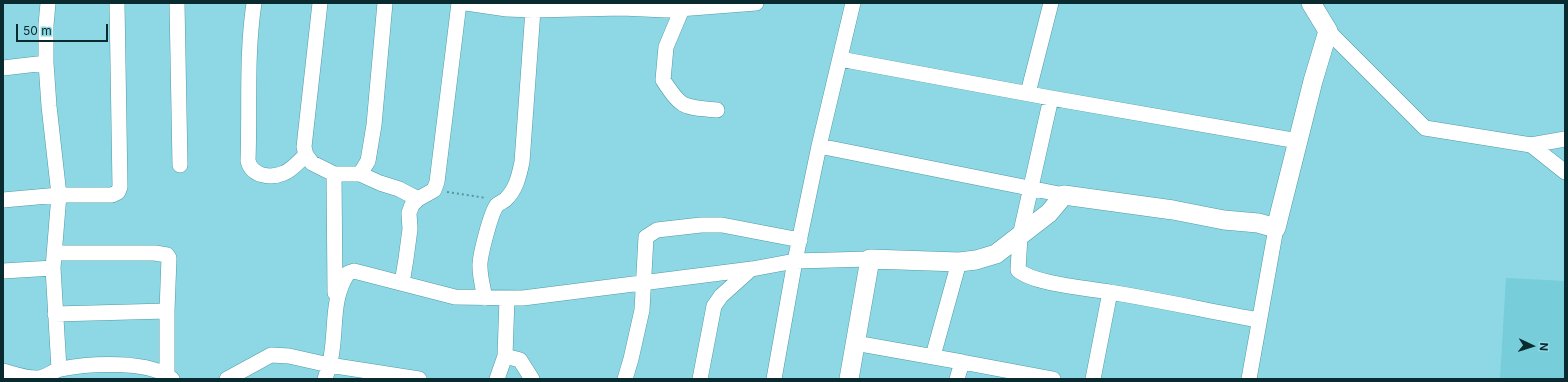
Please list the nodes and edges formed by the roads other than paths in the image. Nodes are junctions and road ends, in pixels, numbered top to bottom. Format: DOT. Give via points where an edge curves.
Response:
graph roads {
  1 [pos="48,3"];
  2 [pos="118,3"];
  3 [pos="177,3"];
  4 [pos="254,3"];
  5 [pos="320,3"];
  6 [pos="385,3"];
  7 [pos="459,3"];
  8 [pos="466,3"];
  9 [pos="756,3"];
  10 [pos="853,3"];
  11 [pos="1051,3"];
  12 [pos="1310,3"];
  13 [pos="623,6"];
  14 [pos="682,9"];
  15 [pos="533,10"];
  16 [pos="1328,31"];
  17 [pos="840,59"];
  18 [pos="46,63"];
  19 [pos="3,68"];
  20 [pos="1028,93"];
  21 [pos="1051,98"];
  22 [pos="717,110"];
  23 [pos="1565,140"];
  24 [pos="1298,141"];
  25 [pos="1531,145"];
  26 [pos="819,146"];
  27 [pos="306,155"];
  28 [pos="180,165"];
  29 [pos="1565,172"];
  30 [pos="334,174"];
  31 [pos="360,174"];
  32 [pos="1031,188"];
  33 [pos="59,195"];
  34 [pos="1064,195"];
  35 [pos="418,199"];
  36 [pos="3,200"];
  37 [pos="1276,228"];
  38 [pos="1020,236"];
  39 [pos="800,240"];
  40 [pos="870,259"];
  41 [pos="54,260"];
  42 [pos="795,261"];
  43 [pos="959,262"];
  44 [pos="752,269"];
  45 [pos="3,271"];
  46 [pos="402,283"];
  47 [pos="644,283"];
  48 [pos="1110,292"];
  49 [pos="485,298"];
  50 [pos="507,298"];
  51 [pos="336,303"];
  52 [pos="167,312"];
  53 [pos="55,314"];
  54 [pos="1259,320"];
  55 [pos="855,343"];
  56 [pos="505,356"];
  57 [pos="933,356"];
  58 [pos="962,362"];
  59 [pos="3,371"];
  60 [pos="327,372"];
  61 [pos="52,375"];
  62 [pos="170,377"];
  63 [pos="227,379"];
  64 [pos="419,379"];
  65 [pos="497,379"];
  66 [pos="532,379"];
  67 [pos="626,379"];
  68 [pos="700,379"];
  69 [pos="774,379"];
  70 [pos="849,379"];
  71 [pos="957,379"];
  72 [pos="1054,379"];
  73 [pos="1093,379"];
  74 [pos="1249,379"];
  1 -- 18 [label="street"];
  2 -- 33 [label="street" via="120,187 118,192 112,195"];
  3 -- 28 [label="street"];
  4 -- 27 [label="street" via="248,79 250,168 257,174 274,176 285,173"];
  5 -- 27 [label="street" via="304,147"];
  6 -- 31 [label="street" via="374,125 368,161"];
  7 -- 35 [label="street" via="437,182 434,190"];
  8 -- 15 [label="street"];
  9 -- 14 [label="street"];
  10 -- 17 [label="street"];
  11 -- 20 [label="street"];
  12 -- 16 [label="street"];
  13 -- 14 [label="street"];
  13 -- 15 [label="street"];
  14 -- 22 [label="street" via="666,47 663,80 680,104 691,108"];
  15 -- 49 [label="street" via="522,162 513,190 497,206 492,216 483,247 479,266"];
  16 -- 24 [label="street"];
  16 -- 25 [label="street" via="1425,128"];
  17 -- 20 [label="street"];
  17 -- 26 [label="street"];
  18 -- 19 [label="street"];
  18 -- 33 [label="street"];
  20 -- 21 [label="street"];
  21 -- 24 [label="street"];
  21 -- 32 [label="street"];
  23 -- 25 [label="street"];
  24 -- 37 [label="street"];
  25 -- 29 [label="street"];
  26 -- 32 [label="street"];
  26 -- 39 [label="street"];
  27 -- 30 [label="street" via="312,163"];
  30 -- 31 [label="street"];
  30 -- 51 [label="street"];
  31 -- 35 [label="street"];
  32 -- 34 [label="street"];
  32 -- 38 [label="street"];
  33 -- 36 [label="street"];
  33 -- 41 [label="street"];
  34 -- 37 [label="street" via="1258,223"];
  34 -- 38 [label="street" via="1049,213"];
  35 -- 46 [label="street" via="409,213 410,229"];
  37 -- 54 [label="street"];
  38 -- 43 [label="street" via="996,254"];
  38 -- 48 [label="street" via="1018,270 1023,274 1037,280"];
  39 -- 42 [label="street"];
  39 -- 47 [label="street" via="722,225 657,230 646,237"];
  40 -- 42 [label="street"];
  40 -- 43 [label="street"];
  40 -- 55 [label="street"];
  41 -- 45 [label="street"];
  41 -- 52 [label="street" via="155,253 167,255"];
  41 -- 53 [label="street"];
  42 -- 44 [label="street"];
  42 -- 69 [label="street"];
  43 -- 57 [label="street"];
  44 -- 47 [label="street"];
  44 -- 68 [label="street" via="730,287 714,306"];
  46 -- 49 [label="street" via="455,297"];
  46 -- 51 [label="street" via="354,271 348,273 342,282"];
  47 -- 50 [label="street"];
  47 -- 67 [label="street" via="642,310"];
  48 -- 54 [label="street"];
  48 -- 73 [label="street"];
  49 -- 50 [label="street"];
  50 -- 56 [label="street"];
  51 -- 60 [label="street" via="332,351"];
  52 -- 53 [label="street"];
  52 -- 62 [label="street"];
  53 -- 61 [label="street"];
  54 -- 74 [label="street"];
  55 -- 57 [label="street"];
  55 -- 70 [label="street"];
  56 -- 65 [label="street"];
  56 -- 66 [label="street" via="520,360"];
  57 -- 58 [label="street"];
  58 -- 71 [label="street"];
  58 -- 72 [label="street"];
  59 -- 61 [label="street" via="22,377 39,378"];
  60 -- 63 [label="street" via="289,356 271,355"];
  60 -- 64 [label="street"];
  61 -- 62 [label="street" via="94,364 141,367"];
}
